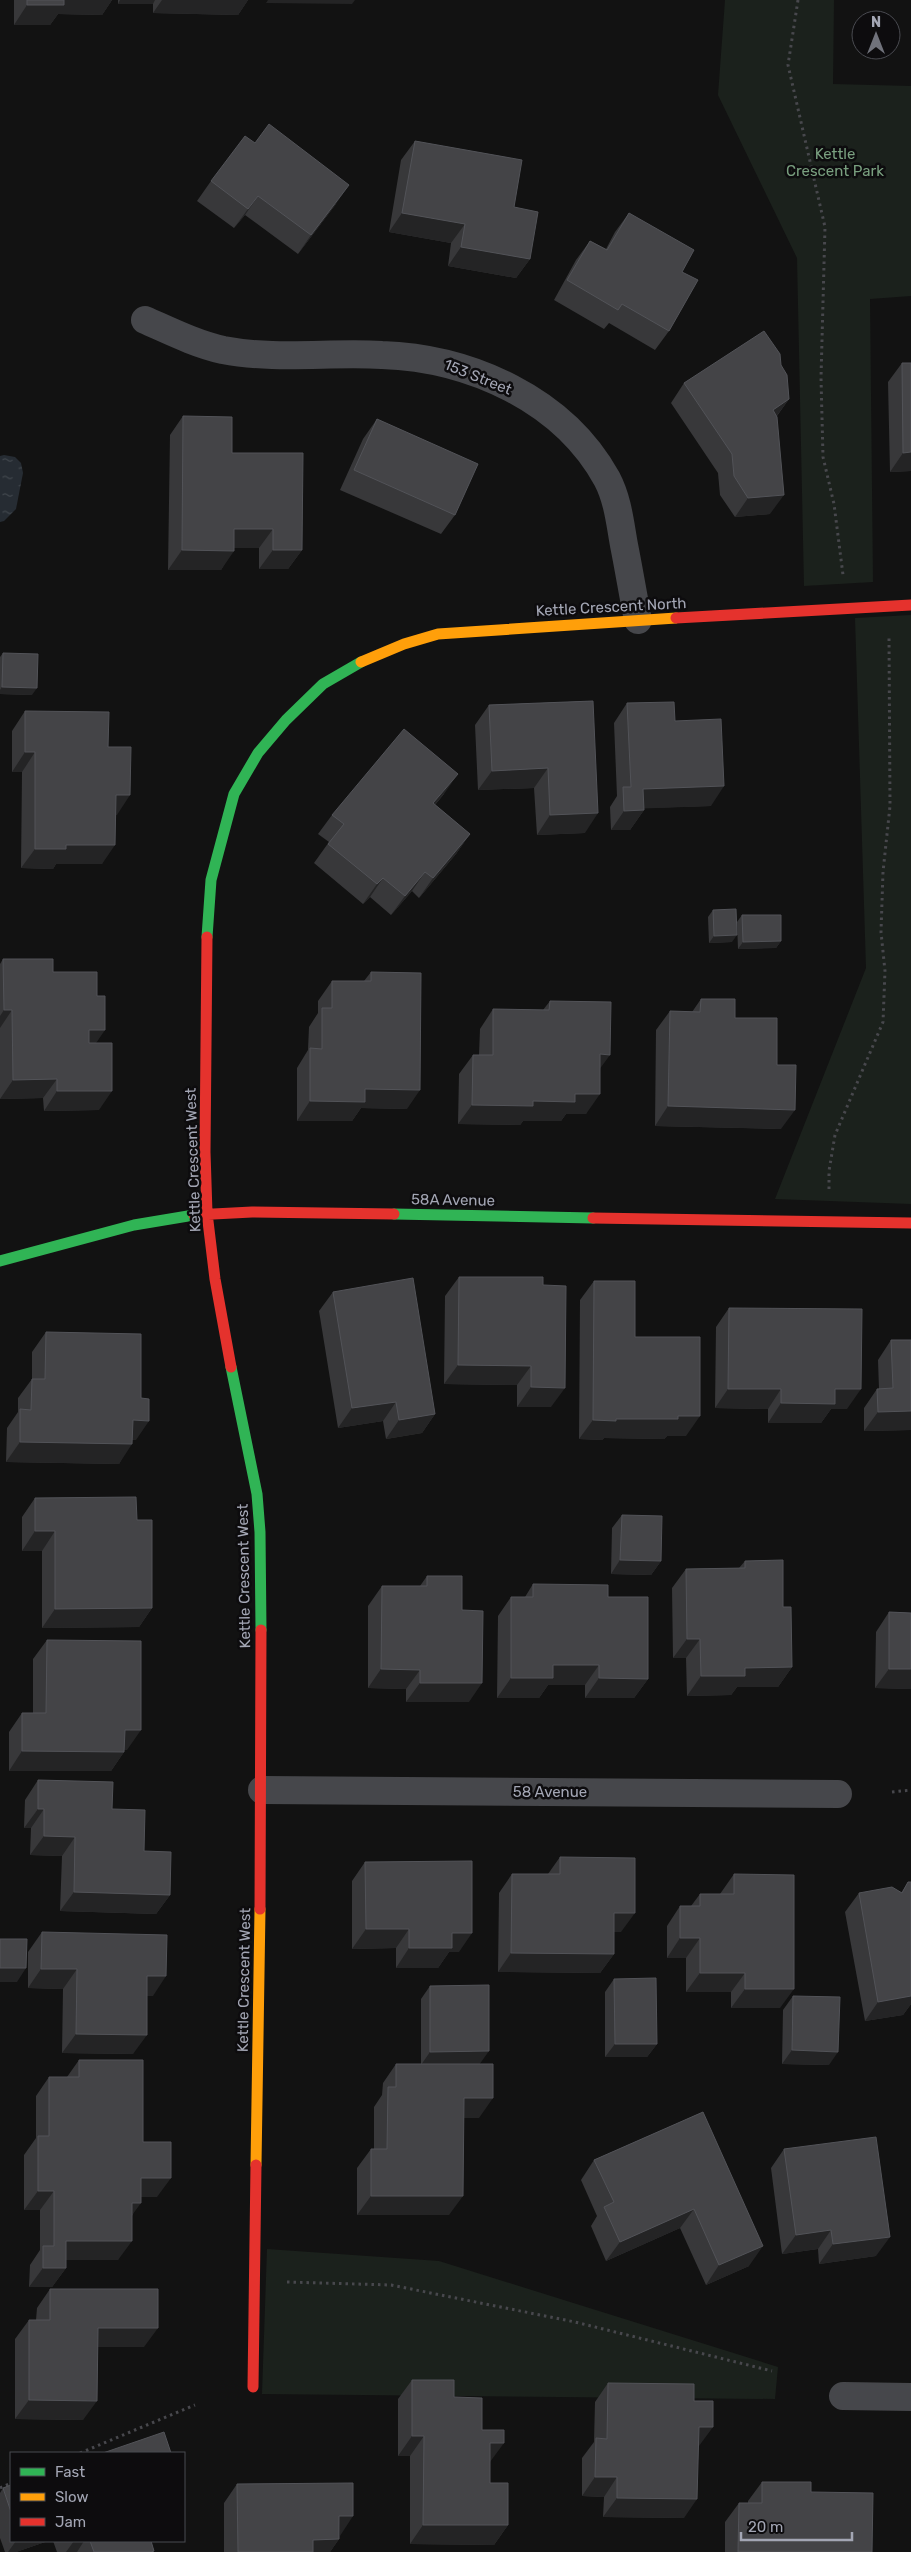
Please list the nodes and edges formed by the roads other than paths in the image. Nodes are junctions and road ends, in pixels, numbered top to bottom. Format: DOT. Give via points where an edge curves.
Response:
graph roads {
  1 [pos="145,320"];
  2 [pos="911,605"];
  3 [pos="638,620"];
  4 [pos="323,684"];
  5 [pos="207,1213"];
  6 [pos="911,1223"];
  7 [pos="0,1261"];
  8 [pos="262,1790"];
  9 [pos="838,1794"];
  10 [pos="253,2387"];
  11 [pos="843,2396"];
  12 [pos="911,2397"];
  1 -- 3 [label="street, 153 Street" via="223,350 428,358 487,377 536,403 572,432 607,480 617,503"];
  2 -- 3 [label="street, Kettle Crescent North"];
  3 -- 4 [label="street, Kettle Crescent North" via="438,634 369,658"];
  4 -- 5 [label="street, Kettle Crescent West" via="258,753 234,794 211,880 207,927"];
  5 -- 6 [label="street, 58A Avenue"];
  5 -- 7 [label="street, 58A Avenue" via="133,1225 25,1257"];
  5 -- 8 [label="street, Kettle Crescent West" via="224,1334 257,1494 261,1566"];
  8 -- 9 [label="street, 58 Avenue"];
  8 -- 10 [label="street, Kettle Crescent West"];
  11 -- 12 [label="street"];
}
